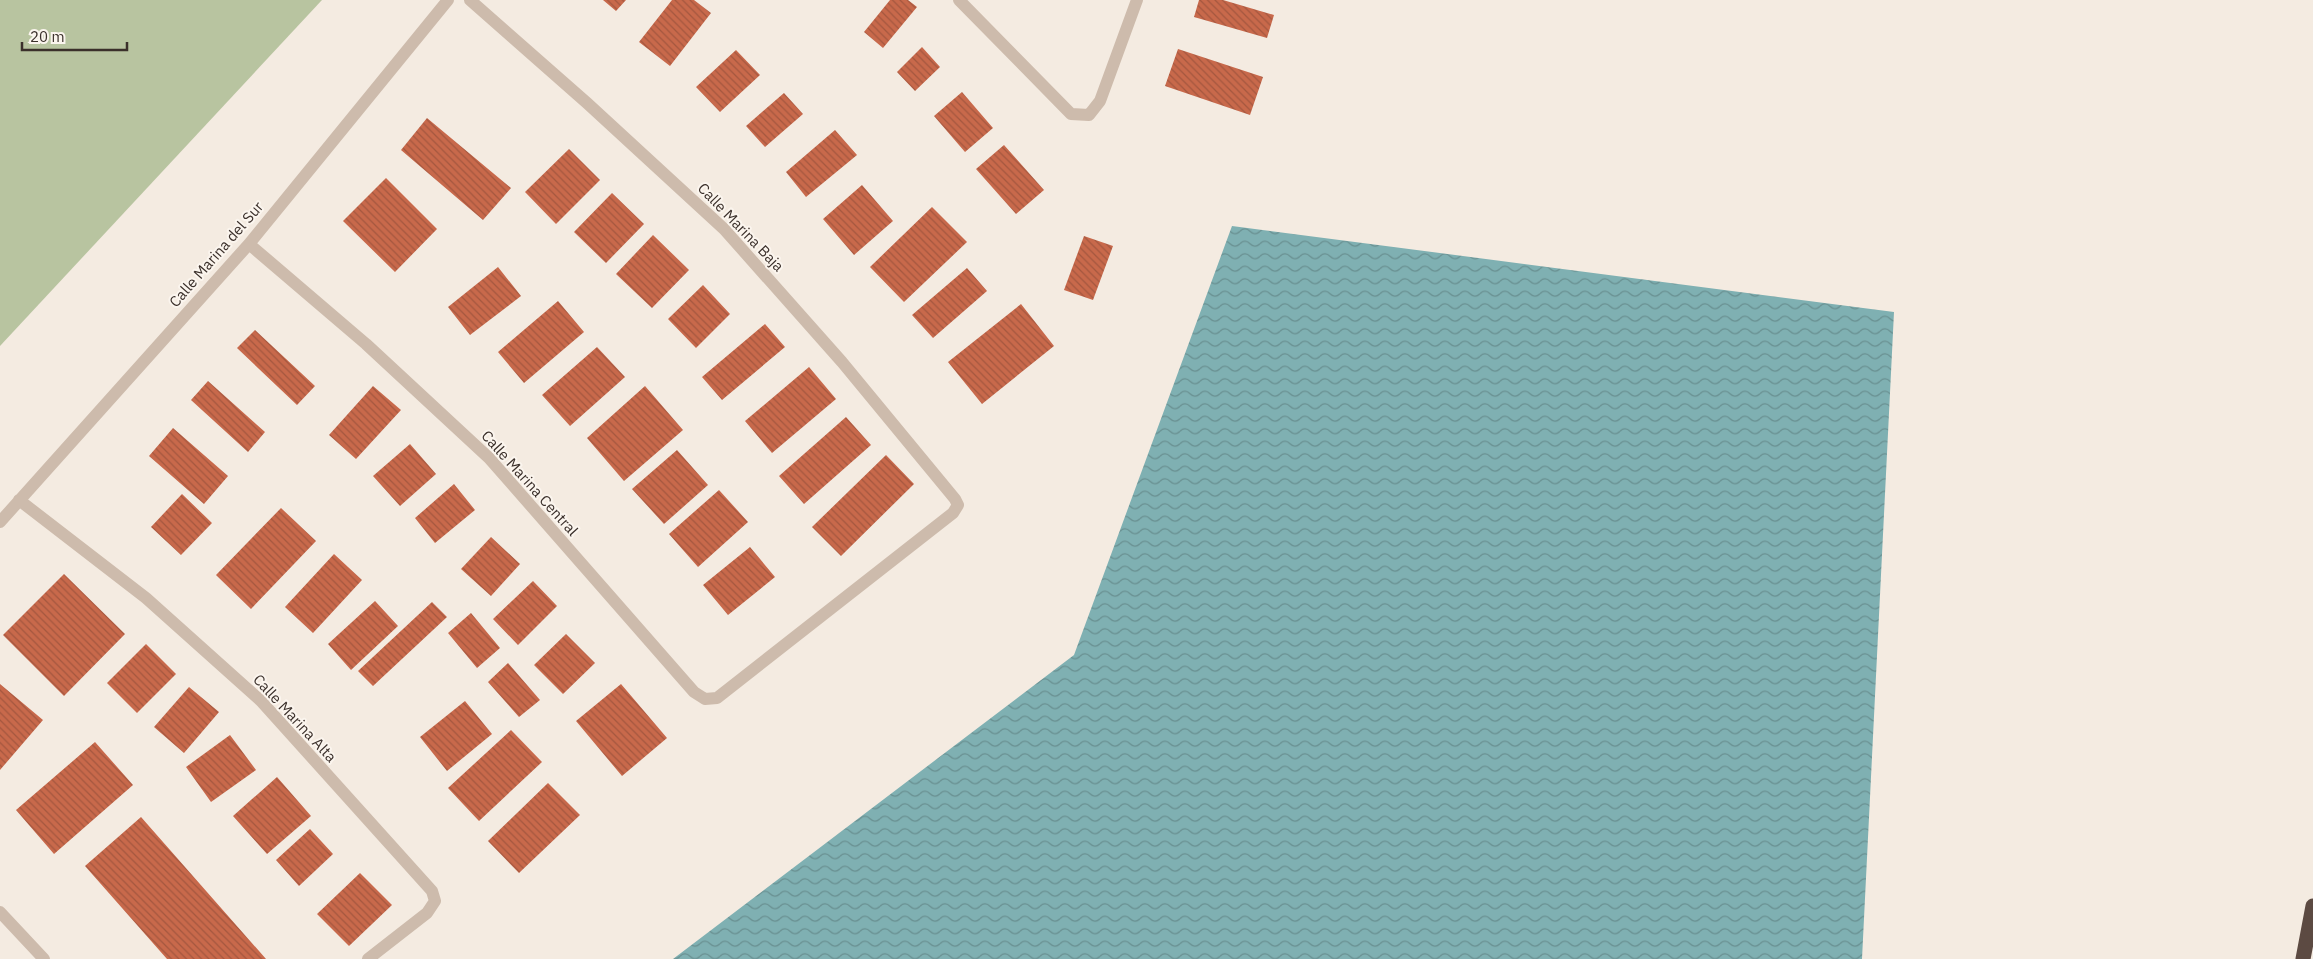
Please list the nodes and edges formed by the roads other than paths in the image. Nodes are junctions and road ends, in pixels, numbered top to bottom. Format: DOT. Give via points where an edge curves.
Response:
graph roads {
  1 [pos="448,0"];
  2 [pos="470,0"];
  3 [pos="959,0"];
  4 [pos="1137,0"];
  5 [pos="249,244"];
  6 [pos="19,500"];
  7 [pos="0,522"];
  8 [pos="705,699"];
  9 [pos="2313,906"];
  10 [pos="0,912"];
  11 [pos="44,959"];
  12 [pos="368,959"];
  13 [pos="2303,959"];
  1 -- 5 [label="street, Calle Marina del Sur"];
  2 -- 8 [label="street, Calle Marina Baja" via="724,229 842,362 958,505 953,513 717,698"];
  3 -- 4 [label="street" via="1071,114 1089,115 1100,101"];
  5 -- 6 [label="street, Calle Marina del Sur"];
  5 -- 8 [label="street, Calle Marina Central" via="366,344 489,458 694,692"];
  6 -- 7 [label="street, Calle Marina del Sur"];
  6 -- 12 [label="street, Calle Marina Alta" via="146,598 260,701 432,891 435,901 427,913"];
  9 -- 13 [label="highway"];
  10 -- 11 [label="street"];
}
